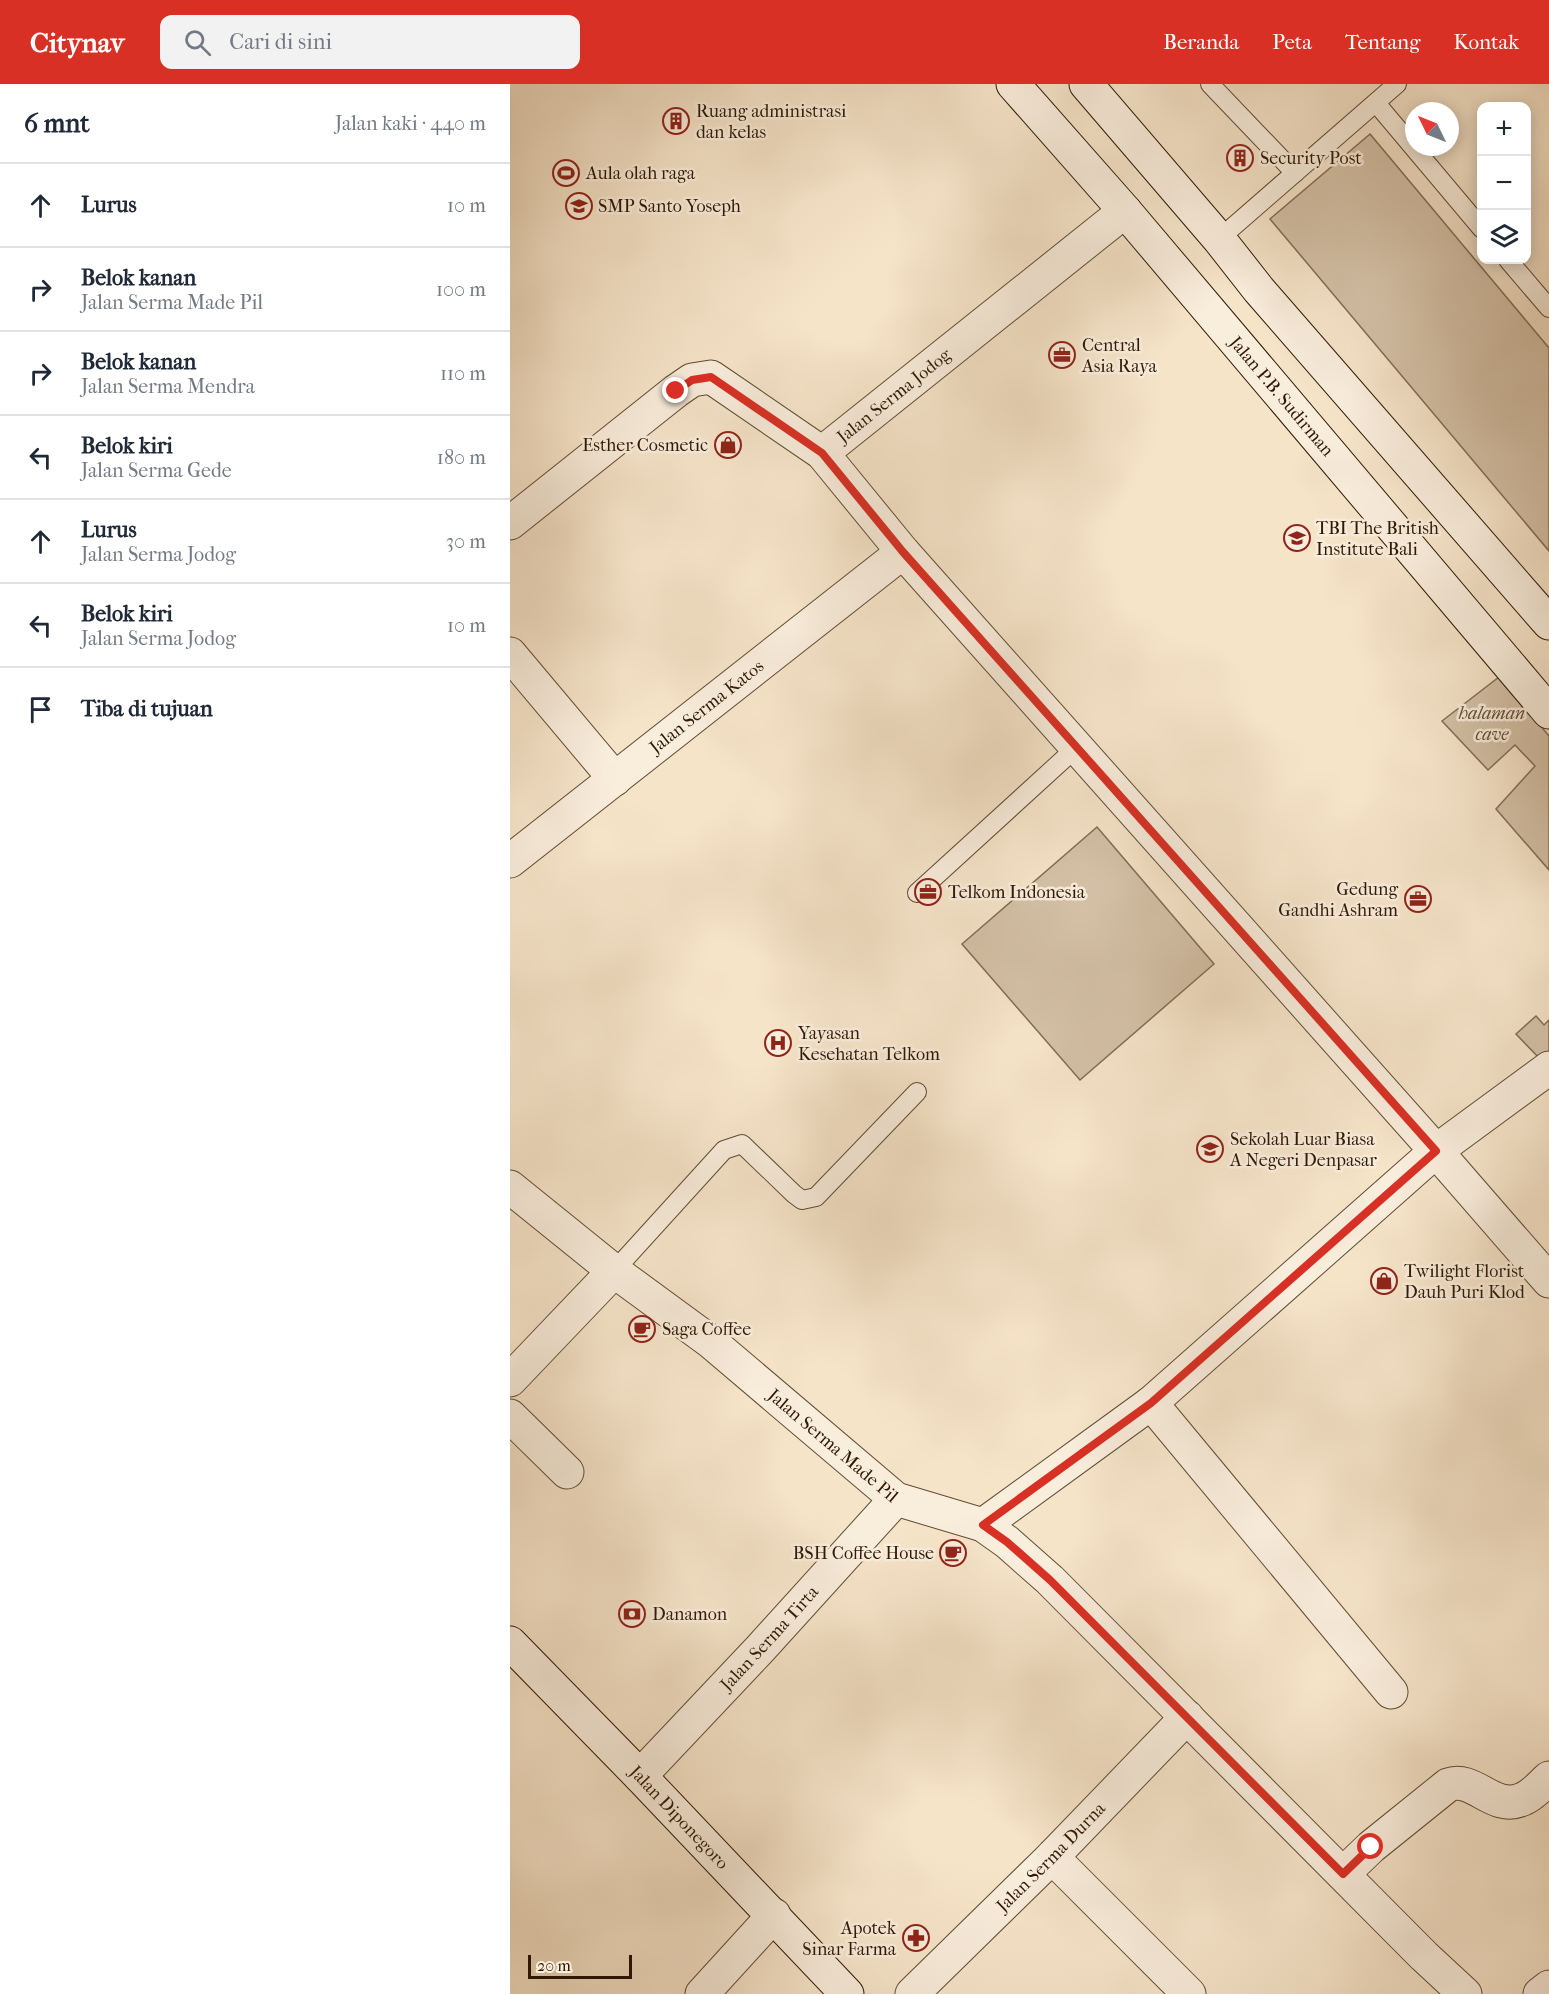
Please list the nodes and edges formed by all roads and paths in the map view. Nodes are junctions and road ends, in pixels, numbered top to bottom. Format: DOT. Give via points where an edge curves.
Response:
graph roads {
  1 [pos="1013,84"];
  2 [pos="1086,84"];
  3 [pos="1210,84"];
  4 [pos="1386,91"];
  5 [pos="1295,173"];
  6 [pos="1125,211"];
  7 [pos="1477,222"];
  8 [pos="1219,239"];
  9 [pos="1511,264"];
  10 [pos="1549,308"];
  11 [pos="822,453"];
  12 [pos="510,523"];
  13 [pos="903,552"];
  14 [pos="1549,623"];
  15 [pos="510,654"];
  16 [pos="1549,712"];
  17 [pos="1077,747"];
  18 [pos="615,779"];
  19 [pos="510,861"];
  20 [pos="917,893"];
  21 [pos="1549,1068"];
  22 [pos="917,1092"];
  23 [pos="1436,1151"];
  24 [pos="510,1187"];
  25 [pos="614,1271"];
  26 [pos="1549,1281"];
  27 [pos="510,1380"];
  28 [pos="1151,1403"];
  29 [pos="510,1416"];
  30 [pos="567,1472"];
  31 [pos="896,1499"];
  32 [pos="983,1525"];
  33 [pos="510,1643"];
  34 [pos="1391,1692"];
  35 [pos="1187,1717"];
  36 [pos="640,1776"];
  37 [pos="1549,1778"];
  38 [pos="1052,1857"];
  39 [pos="1343,1874"];
  40 [pos="774,1915"];
  41 [pos="1549,1987"];
  42 [pos="702,1994"];
  43 [pos="847,1994"];
  44 [pos="912,1994"];
  45 [pos="1189,1994"];
  46 [pos="1465,1994"];
  47 [pos="1540,1994"];
  1 -- 6 [label="street, Jalan P.B. Sudirman"];
  2 -- 8 [label="street"];
  3 -- 5 [label="lane"];
  4 -- 5 [label="lane"];
  4 -- 7 [label="lane"];
  5 -- 8 [label="lane"];
  6 -- 11 [label="street, Jalan Serma Jodog"];
  6 -- 16 [label="street, Jalan P.B. Sudirman"];
  8 -- 14 [label="street"];
  9 -- 10 [label="lane"];
  11 -- 12 [label="street, Jalan Serma Jodog" via="711,377 692,380"];
  11 -- 13 [label="street"];
  13 -- 17 [label="street"];
  13 -- 18 [label="street, Jalan Serma Katos"];
  15 -- 18 [label="street"];
  17 -- 20 [label="lane"];
  17 -- 23 [label="street"];
  18 -- 19 [label="street, Jalan Serma Katos"];
  21 -- 23 [label="street"];
  22 -- 25 [label="lane" via="816,1197 802,1200 742,1144 724,1150"];
  23 -- 26 [label="street"];
  23 -- 28 [label="street"];
  24 -- 25 [label="street, Jalan Serma Made Pil"];
  25 -- 27 [label="street"];
  25 -- 31 [label="street, Jalan Serma Made Pil" via="711,1342"];
  28 -- 32 [label="street"];
  28 -- 34 [label="street"];
  29 -- 30 [label="street"];
  31 -- 32 [label="street, Jalan Serma Made Pil"];
  31 -- 36 [label="street, Jalan Serma Tirta"];
  32 -- 35 [label="street, Jalan Serma Made Pil" via="1050,1580"];
  33 -- 36 [label="street, Jalan Diponegoro"];
  35 -- 38 [label="street, Jalan Serma Durna"];
  35 -- 39 [label="street, Jalan Serma Made Pil"];
  36 -- 40 [label="street, Jalan Diponegoro"];
  37 -- 39 [label="street" via="1525,1799 1510,1804 1464,1783 1448,1785"];
  38 -- 44 [label="street, Jalan Serma Durna"];
  38 -- 45 [label="street"];
  39 -- 46 [label="street, Jalan Serma Made Pil"];
  40 -- 42 [label="street"];
  40 -- 43 [label="street, Jalan Diponegoro"];
  41 -- 47 [label="street"];
}
